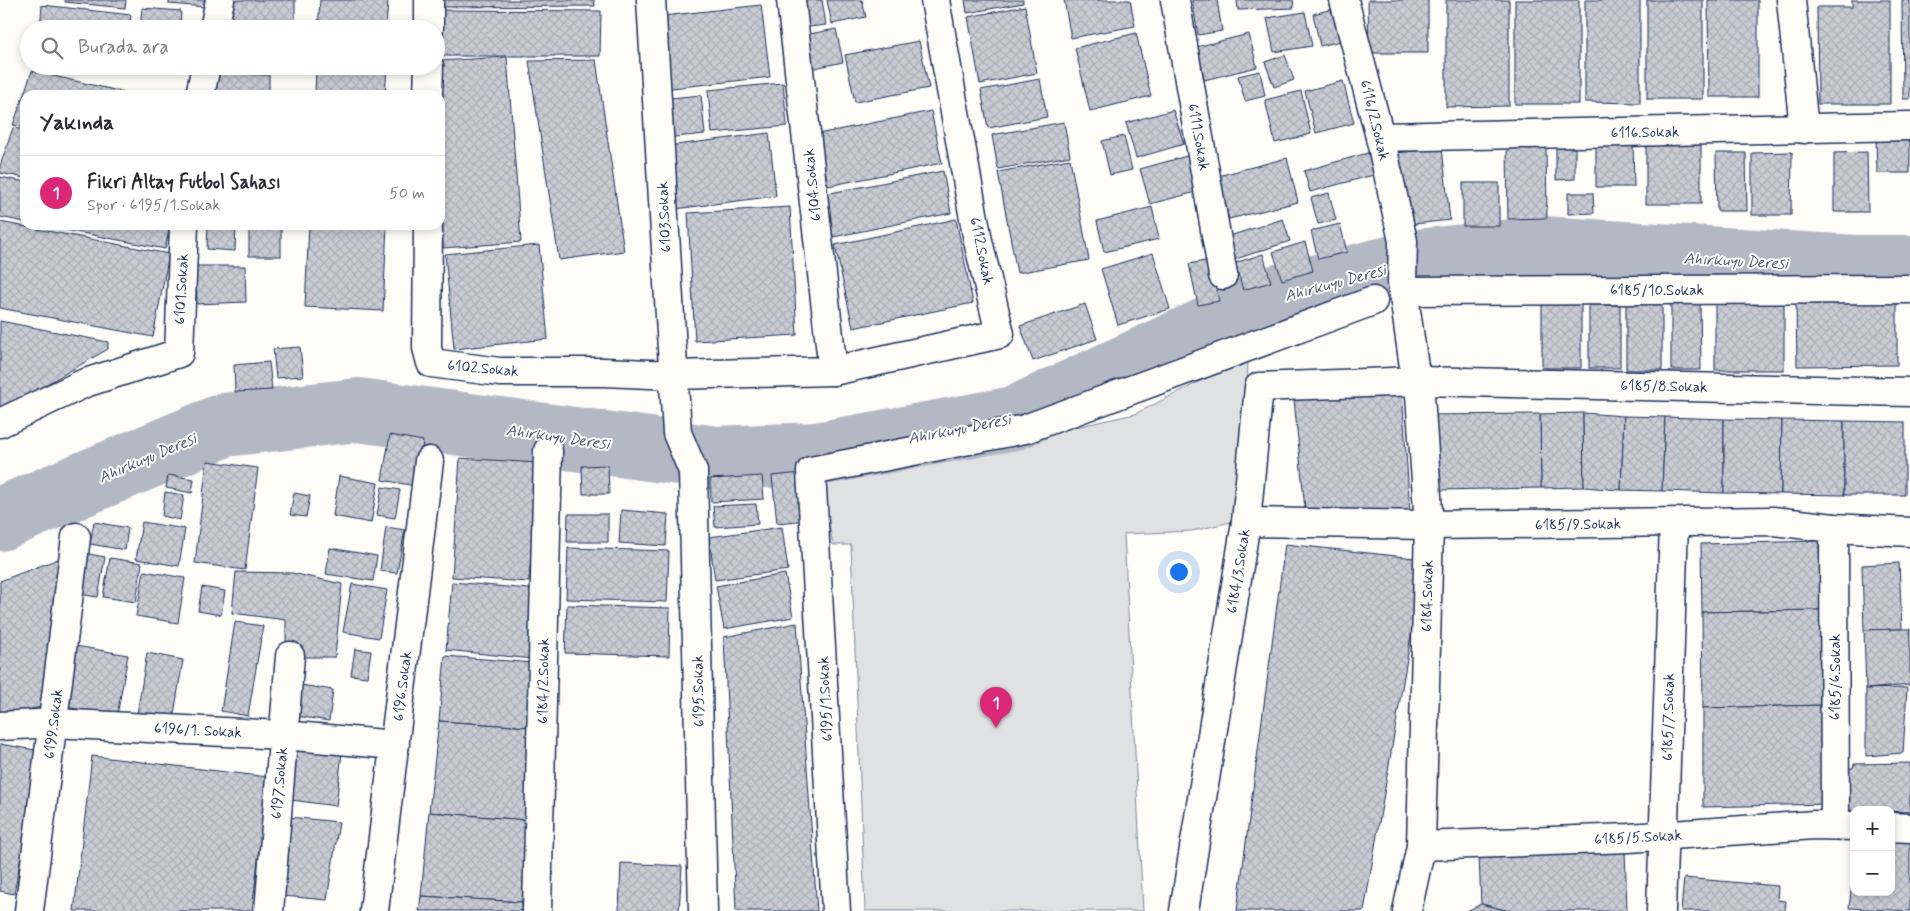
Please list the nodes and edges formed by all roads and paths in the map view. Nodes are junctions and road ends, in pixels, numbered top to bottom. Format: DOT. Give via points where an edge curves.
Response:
graph roads {
  1 [pos="220,0"];
  2 [pos="429,0"];
  3 [pos="652,0"];
  4 [pos="791,0"];
  5 [pos="935,0"];
  6 [pos="1175,0"];
  7 [pos="1344,0"];
  8 [pos="1791,0"];
  9 [pos="216,20"];
  10 [pos="429,20"];
  11 [pos="204,75"];
  12 [pos="429,75"];
  13 [pos="201,90"];
  14 [pos="428,90"];
  15 [pos="1910,126"];
  16 [pos="1804,129"];
  17 [pos="1380,136"];
  18 [pos="184,230"];
  19 [pos="428,230"];
  20 [pos="1223,275"];
  21 [pos="1403,286"];
  22 [pos="1910,289"];
  23 [pos="1373,301"];
  24 [pos="833,371"];
  25 [pos="673,375"];
  26 [pos="1419,381"];
  27 [pos="1910,392"];
  28 [pos="0,423"];
  29 [pos="548,451"];
  30 [pos="429,461"];
  31 [pos="693,471"];
  32 [pos="1246,522"];
  33 [pos="1674,523"];
  34 [pos="1429,525"];
  35 [pos="1834,528"];
  36 [pos="1910,532"];
  37 [pos="76,537"];
  38 [pos="290,656"];
  39 [pos="54,723"];
  40 [pos="0,726"];
  41 [pos="284,735"];
  42 [pos="395,745"];
  43 [pos="1844,825"];
  44 [pos="1895,827"];
  45 [pos="1910,828"];
  46 [pos="1665,836"];
  47 [pos="1421,846"];
  48 [pos="29,911"];
  49 [pos="269,911"];
  50 [pos="374,911"];
  51 [pos="537,911"];
  52 [pos="703,911"];
  53 [pos="836,911"];
  54 [pos="1184,911"];
  55 [pos="1408,911"];
  56 [pos="1661,911"];
  1 -- 9 [label="street"];
  2 -- 10 [label="street"];
  3 -- 25 [label="street, 6103.Sokak"];
  4 -- 24 [label="street, 6104.Sokak"];
  5 -- 24 [label="street, 6112.Sokak" via="978,241 1000,334"];
  6 -- 20 [label="street, 6111.Sokak"];
  7 -- 17 [label="street, 6116/2.Sokak"];
  8 -- 16 [label="street"];
  11 -- 13 [label="street"];
  12 -- 14 [label="street"];
  15 -- 16 [label="street, 6116.Sokak"];
  16 -- 17 [label="street, 6116.Sokak"];
  17 -- 21 [label="street, 6116/2.Sokak" via="1403,241"];
  18 -- 28 [label="street, 6101.Sokak" via="178,353 85,383"];
  19 -- 25 [label="street, 6102.Sokak" via="427,348 431,364 500,372"];
  21 -- 22 [label="street, 6185/10.Sokak"];
  21 -- 26 [label="street, 6184.Sokak" via="1414,367"];
  23 -- 53 [label="street, 6195/1.Sokak" via="1025,429 811,471"];
  24 -- 25 [label="street"];
  25 -- 31 [label="street, 6103.Sokak" via="677,434"];
  26 -- 27 [label="street, 6185/8.Sokak"];
  26 -- 32 [label="street, 6184/3.Sokak" via="1259,386"];
  26 -- 34 [label="street, 6184.Sokak"];
  29 -- 51 [label="street, 6184/2.Sokak"];
  30 -- 42 [label="street, 6196.Sokak"];
  31 -- 52 [label="street, 6195.Sokak"];
  32 -- 34 [label="street, 6185/9.Sokak"];
  32 -- 54 [label="street, 6184/3.Sokak"];
  33 -- 34 [label="street, 6185/9.Sokak"];
  33 -- 35 [label="street, 6185/9.Sokak" via="1773,521"];
  33 -- 46 [label="street, 6185/7.Sokak"];
  34 -- 47 [label="street, 6184.Sokak"];
  35 -- 36 [label="street, 6185/9.Sokak"];
  35 -- 43 [label="street, 6185/6.Sokak"];
  37 -- 39 [label="street, 6199.Sokak"];
  38 -- 41 [label="street, 6197.Sokak"];
  39 -- 40 [label="street, 6196/1. Sokak"];
  39 -- 41 [label="street, 6196/1. Sokak"];
  39 -- 48 [label="street, 6199.Sokak"];
  41 -- 42 [label="street, 6196/1. Sokak"];
  41 -- 49 [label="street, 6197.Sokak"];
  42 -- 50 [label="street, 6196.Sokak"];
  43 -- 46 [label="street, 6185/5.Sokak"];
  44 -- 45 [label="street"];
  46 -- 47 [label="street, 6185/5.Sokak"];
  46 -- 56 [label="street, 6185/7.Sokak"];
  47 -- 55 [label="street, 6184.Sokak"];
}
